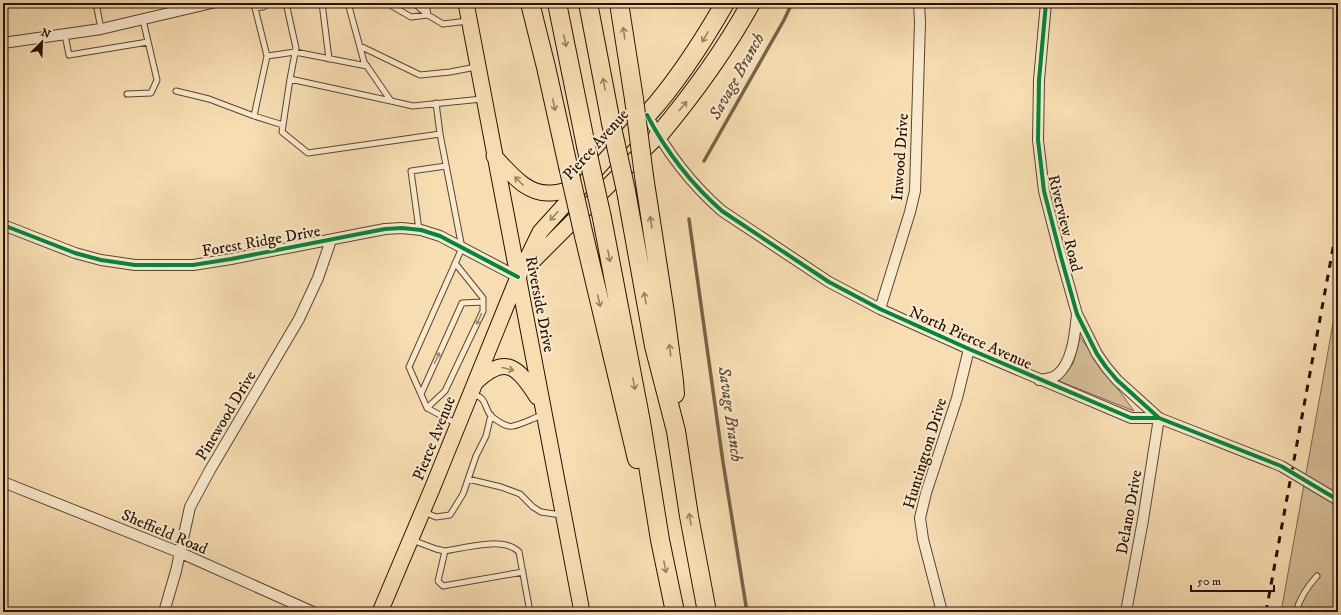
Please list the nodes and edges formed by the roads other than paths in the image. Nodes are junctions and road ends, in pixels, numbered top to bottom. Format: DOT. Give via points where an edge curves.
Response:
graph roads {
  1 [pos="96,3"];
  2 [pos="212,3"];
  3 [pos="270,3"];
  4 [pos="286,3"];
  5 [pos="322,3"];
  6 [pos="348,3"];
  7 [pos="391,3"];
  8 [pos="414,3"];
  9 [pos="426,3"];
  10 [pos="466,3"];
  11 [pos="530,3"];
  12 [pos="557,3"];
  13 [pos="588,3"];
  14 [pos="619,3"];
  15 [pos="725,3"];
  16 [pos="751,3"];
  17 [pos="919,3"];
  18 [pos="1046,3"];
  19 [pos="428,15"];
  20 [pos="143,20"];
  21 [pos="469,21"];
  22 [pos="101,29"];
  23 [pos="65,35"];
  24 [pos="148,42"];
  25 [pos="3,43"];
  26 [pos="360,46"];
  27 [pos="295,52"];
  28 [pos="267,56"];
  29 [pos="329,59"];
  30 [pos="367,66"];
  31 [pos="478,67"];
  32 [pos="290,80"];
  33 [pos="176,91"];
  34 [pos="127,94"];
  35 [pos="484,99"];
  36 [pos="391,101"];
  37 [pos="436,103"];
  38 [pos="647,115"];
  39 [pos="254,116"];
  40 [pos="283,125"];
  41 [pos="440,134"];
  42 [pos="658,136"];
  43 [pos="494,156"];
  44 [pos="446,166"];
  45 [pos="581,186"];
  46 [pos="3,225"];
  47 [pos="419,230"];
  48 [pos="331,240"];
  49 [pos="462,248"];
  50 [pos="455,263"];
  51 [pos="518,277"];
  52 [pos="483,302"];
  53 [pos="880,309"];
  54 [pos="1077,314"];
  55 [pos="969,350"];
  56 [pos="1039,380"];
  57 [pos="473,388"];
  58 [pos="420,394"];
  59 [pos="427,408"];
  60 [pos="542,409"];
  61 [pos="491,415"];
  62 [pos="1159,418"];
  63 [pos="458,425"];
  64 [pos="676,431"];
  65 [pos="468,480"];
  66 [pos="3,482"];
  67 [pos="1338,500"];
  68 [pos="423,511"];
  69 [pos="563,516"];
  70 [pos="411,539"];
  71 [pos="660,540"];
  72 [pos="445,551"];
  73 [pos="181,553"];
  74 [pos="522,572"];
  75 [pos="1317,576"];
  76 [pos="164,612"];
  77 [pos="313,612"];
  78 [pos="380,612"];
  79 [pos="530,612"];
  80 [pos="582,612"];
  81 [pos="675,612"];
  82 [pos="707,612"];
  83 [pos="942,612"];
  84 [pos="1126,612"];
  85 [pos="1296,612"];
  1 -- 22 [label="lane"];
  2 -- 20 [label="street"];
  3 -- 28 [label="lane" via="255,8"];
  4 -- 27 [label="lane"];
  5 -- 29 [label="lane"];
  6 -- 26 [label="lane"];
  7 -- 19 [label="lane" via="411,17"];
  8 -- 19 [label="lane"];
  9 -- 19 [label="lane"];
  10 -- 21 [label="main road, Riverside Drive"];
  11 -- 71 [label="highway, one-way, bridge" via="633,446"];
  12 -- 71 [label="highway, one-way, bridge" via="602,218 641,422"];
  64 -- 13 [label="highway, one-way, bridge" via="654,346"];
  64 -- 14 [label="highway, one-way, bridge" via="674,381 665,313"];
  15 -- 38 [label="highway, one-way" via="680,74"];
  42 -- 16 [label="highway, one-way" via="715,63"];
  17 -- 53 [label="street, Inwood Drive" via="915,191"];
  18 -- 54 [label="street, Riverview Road" via="1039,80 1040,163 1044,191"];
  19 -- 21 [label="lane" via="443,24"];
  20 -- 22 [label="street"];
  20 -- 24 [label="lane"];
  21 -- 31 [label="main road, Riverside Drive"];
  22 -- 23 [label="street"];
  23 -- 24 [label="lane" via="70,55"];
  23 -- 25 [label="street"];
  24 -- 34 [label="lane" via="158,80 151,93"];
  26 -- 30 [label="lane"];
  26 -- 31 [label="lane" via="420,75"];
  27 -- 28 [label="lane"];
  27 -- 29 [label="lane"];
  27 -- 32 [label="lane"];
  28 -- 39 [label="lane"];
  29 -- 30 [label="lane"];
  30 -- 36 [label="lane"];
  31 -- 35 [label="main road, Riverside Drive"];
  32 -- 36 [label="lane"];
  32 -- 40 [label="lane"];
  33 -- 39 [label="lane" via="209,99"];
  35 -- 37 [label="lane"];
  35 -- 43 [label="main road, Riverside Drive"];
  36 -- 37 [label="lane" via="413,106"];
  37 -- 41 [label="lane"];
  38 -- 42 [label="street, North Pierce Avenue"];
  38 -- 45 [label="main road, Pierce Avenue"];
  39 -- 40 [label="lane"];
  40 -- 41 [label="lane" via="282,132 308,153"];
  41 -- 44 [label="lane"];
  42 -- 51 [label="main road, Pierce Avenue"];
  42 -- 53 [label="street, North Pierce Avenue" via="690,181 722,211 829,282"];
  45 -- 43 [label="main road, one-way" via="552,193 534,191 523,186"];
  43 -- 51 [label="main road, Riverside Drive"];
  44 -- 47 [label="lane" via="411,171"];
  44 -- 49 [label="lane"];
  45 -- 51 [label="main road, Pierce Avenue, one-way" via="540,232"];
  46 -- 48 [label="street, Forest Ridge Drive" via="75,253 136,265 193,265"];
  47 -- 48 [label="street, Forest Ridge Drive" via="385,229"];
  47 -- 49 [label="street, Forest Ridge Drive" via="440,236"];
  48 -- 73 [label="street, Pinewood Drive" via="300,319 190,507"];
  49 -- 50 [label="lane"];
  49 -- 51 [label="street, Forest Ridge Drive"];
  50 -- 52 [label="lane" via="483,298"];
  50 -- 58 [label="lane" via="409,367"];
  51 -- 57 [label="main road, Pierce Avenue"];
  51 -- 60 [label="main road, Riverside Drive"];
  58 -- 52 [label="lane, one-way" via="462,303"];
  52 -- 59 [label="lane, one-way" via="483,311 445,391"];
  53 -- 55 [label="street, North Pierce Avenue"];
  54 -- 56 [label="street, Riverview Road" via="1072,346 1063,368 1050,379"];
  54 -- 62 [label="street, Riverview Road" via="1106,367"];
  55 -- 56 [label="street, North Pierce Avenue"];
  55 -- 83 [label="street, Huntington Drive" via="920,518"];
  56 -- 62 [label="street, North Pierce Avenue" via="1131,418"];
  57 -- 60 [label="main road, one-way" via="493,369 509,368 523,376"];
  57 -- 61 [label="lane"];
  57 -- 63 [label="main road, Pierce Avenue"];
  58 -- 59 [label="lane"];
  59 -- 63 [label="lane"];
  60 -- 61 [label="lane" via="512,427 502,424"];
  60 -- 69 [label="main road, Riverside Drive"];
  61 -- 65 [label="lane" via="486,436"];
  62 -- 67 [label="street, North Pierce Avenue" via="1281,466"];
  62 -- 84 [label="street, Delano Drive"];
  63 -- 68 [label="main road, Pierce Avenue"];
  82 -- 64 [label="highway, one-way"];
  65 -- 68 [label="lane" via="450,515 436,517"];
  65 -- 69 [label="lane" via="520,494 541,512"];
  66 -- 73 [label="street, Sheffield Road"];
  68 -- 70 [label="main road, Pierce Avenue"];
  69 -- 80 [label="main road, Riverside Drive"];
  70 -- 72 [label="lane"];
  70 -- 78 [label="main road, Pierce Avenue"];
  71 -- 81 [label="highway, one-way"];
  72 -- 74 [label="lane" via="498,543 515,548 519,552"];
  72 -- 74 [label="lane" via="438,581 443,586"];
  73 -- 76 [label="street, Pinewood Drive"];
  73 -- 77 [label="street, Sheffield Road"];
  74 -- 79 [label="lane"];
  75 -- 85 [label="lane" via="1307,587"];
}
